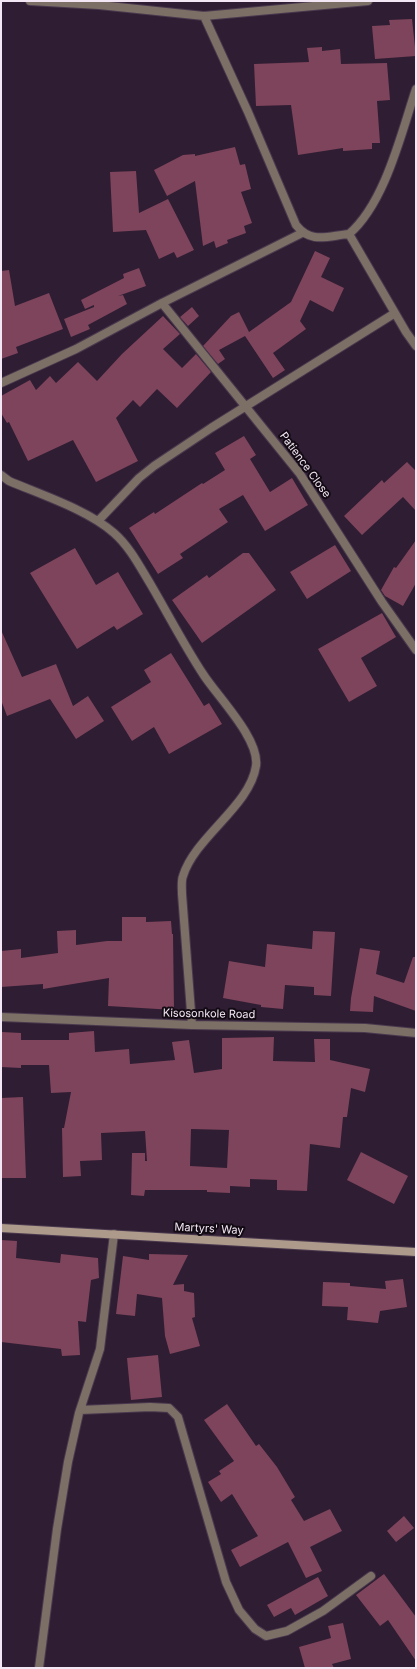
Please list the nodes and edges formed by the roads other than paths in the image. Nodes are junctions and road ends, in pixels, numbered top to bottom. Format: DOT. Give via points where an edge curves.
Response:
graph roads {
  1 [pos="30,1"];
  2 [pos="368,1"];
  3 [pos="204,16"];
  4 [pos="416,89"];
  5 [pos="302,233"];
  6 [pos="349,234"];
  7 [pos="162,303"];
  8 [pos="395,313"];
  9 [pos="416,346"];
  10 [pos="1,383"];
  11 [pos="246,406"];
  12 [pos="1,475"];
  13 [pos="98,521"];
  14 [pos="416,650"];
  15 [pos="1,1017"];
  16 [pos="192,1025"];
  17 [pos="416,1033"];
  18 [pos="1,1228"];
  19 [pos="114,1234"];
  20 [pos="416,1252"];
  21 [pos="80,1410"];
  22 [pos="371,1576"];
  23 [pos="39,1668"];
  1 -- 3 [label="street"];
  2 -- 3 [label="street"];
  3 -- 5 [label="street" via="296,225"];
  4 -- 6 [label="street" via="393,160 375,201 358,226"];
  5 -- 6 [label="street" via="313,238"];
  5 -- 7 [label="street"];
  6 -- 8 [label="street"];
  7 -- 10 [label="street" via="76,349"];
  7 -- 11 [label="street, Patience Close"];
  8 -- 9 [label="street"];
  8 -- 11 [label="street"];
  11 -- 13 [label="street" via="154,466"];
  11 -- 14 [label="street, Patience Close" via="300,474"];
  12 -- 13 [label="street"];
  13 -- 16 [label="street" via="131,551 203,674 248,736 256,757 251,784 195,854 182,878"];
  15 -- 16 [label="street, Kisosonkole Road"];
  16 -- 17 [label="street, Kisosonkole Road" via="365,1028"];
  18 -- 19 [label="main road, Martyrs' Way"];
  19 -- 20 [label="main road, Martyrs' Way"];
  19 -- 21 [label="street" via="100,1349"];
  21 -- 22 [label="street" via="169,1408 178,1417 226,1582 239,1610 266,1636 287,1632 323,1611"];
  21 -- 23 [label="street" via="57,1529"];
}
